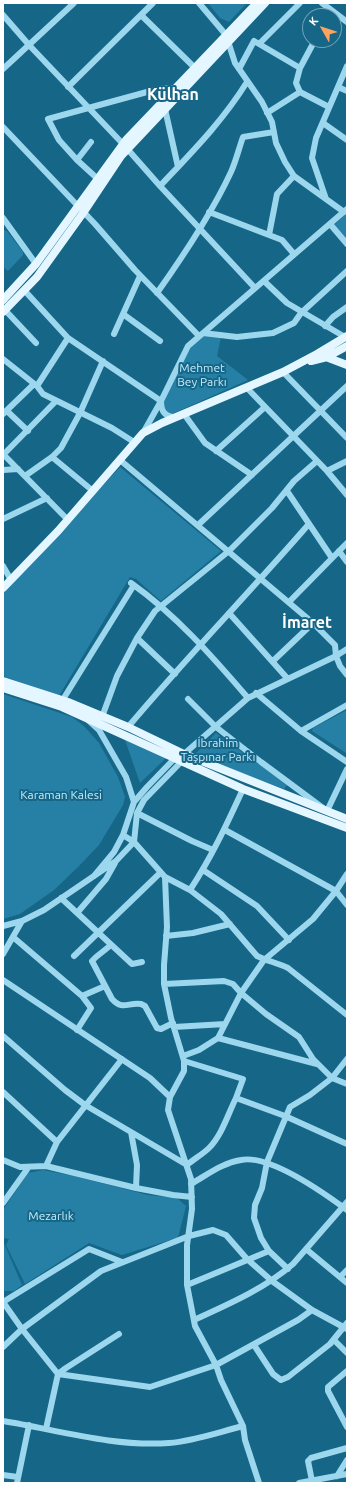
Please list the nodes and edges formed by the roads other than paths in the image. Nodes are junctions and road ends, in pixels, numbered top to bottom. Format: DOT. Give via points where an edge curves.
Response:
graph roads {
  1 [pos="74,3"];
  2 [pos="152,3"];
  3 [pos="199,3"];
  4 [pos="257,3"];
  5 [pos="265,3"];
  6 [pos="300,3"];
  7 [pos="3,15"];
  8 [pos="141,15"];
  9 [pos="227,38"];
  10 [pos="259,44"];
  11 [pos="29,45"];
  12 [pos="311,48"];
  13 [pos="347,66"];
  14 [pos="194,67"];
  15 [pos="300,68"];
  16 [pos="3,69"];
  17 [pos="239,69"];
  18 [pos="247,82"];
  19 [pos="68,87"];
  20 [pos="338,87"];
  21 [pos="175,88"];
  22 [pos="347,91"];
  23 [pos="300,92"];
  24 [pos="330,107"];
  25 [pos="89,109"];
  26 [pos="165,109"];
  27 [pos="267,113"];
  28 [pos="323,123"];
  29 [pos="3,127"];
  30 [pos="274,132"];
  31 [pos="347,140"];
  32 [pos="92,142"];
  33 [pos="125,147"];
  34 [pos="77,160"];
  35 [pos="178,167"];
  36 [pos="294,176"];
  37 [pos="100,181"];
  38 [pos="160,186"];
  39 [pos="326,199"];
  40 [pos="81,210"];
  41 [pos="345,210"];
  42 [pos="209,212"];
  43 [pos="4,222"];
  44 [pos="330,224"];
  45 [pos="200,229"];
  46 [pos="269,235"];
  47 [pos="347,244"];
  48 [pos="294,254"];
  49 [pos="36,264"];
  50 [pos="347,271"];
  51 [pos="140,276"];
  52 [pos="264,281"];
  53 [pos="255,288"];
  54 [pos="24,290"];
  55 [pos="157,293"];
  56 [pos="3,300"];
  57 [pos="347,307"];
  58 [pos="4,311"];
  59 [pos="301,313"];
  60 [pos="123,314"];
  61 [pos="324,326"];
  62 [pos="114,334"];
  63 [pos="201,334"];
  64 [pos="68,338"];
  65 [pos="346,338"];
  66 [pos="160,341"];
  67 [pos="36,343"];
  68 [pos="347,346"];
  69 [pos="317,354"];
  70 [pos="327,357"];
  71 [pos="3,360"];
  72 [pos="103,361"];
  73 [pos="297,365"];
  74 [pos="347,365"];
  75 [pos="284,372"];
  76 [pos="35,385"];
  77 [pos="347,386"];
  78 [pos="247,388"];
  79 [pos="56,401"];
  80 [pos="161,401"];
  81 [pos="265,407"];
  82 [pos="321,411"];
  83 [pos="5,412"];
  84 [pos="80,413"];
  85 [pos="184,414"];
  86 [pos="175,417"];
  87 [pos="28,431"];
  88 [pos="143,433"];
  89 [pos="293,437"];
  90 [pos="347,438"];
  91 [pos="134,442"];
  92 [pos="216,452"];
  93 [pos="3,454"];
  94 [pos="52,457"];
  95 [pos="120,460"];
  96 [pos="316,460"];
  97 [pos="347,461"];
  98 [pos="18,469"];
  99 [pos="3,470"];
  100 [pos="327,471"];
  101 [pos="252,475"];
  102 [pos="25,476"];
  103 [pos="93,491"];
  104 [pos="287,491"];
  105 [pos="347,494"];
  106 [pos="47,498"];
  107 [pos="3,519"];
  108 [pos="68,520"];
  109 [pos="198,525"];
  110 [pos="308,525"];
  111 [pos="347,543"];
  112 [pos="229,551"];
  113 [pos="339,551"];
  114 [pos="332,558"];
  115 [pos="347,562"];
  116 [pos="3,566"];
  117 [pos="262,579"];
  118 [pos="11,580"];
  119 [pos="3,588"];
  120 [pos="289,602"];
  121 [pos="161,607"];
  122 [pos="228,613"];
  123 [pos="313,623"];
  124 [pos="136,638"];
  125 [pos="200,644"];
  126 [pos="347,649"];
  127 [pos="336,656"];
  128 [pos="273,661"];
  129 [pos="175,674"];
  130 [pos="347,675"];
  131 [pos="287,678"];
  132 [pos="3,681"];
  133 [pos="3,688"];
  134 [pos="256,693"];
  135 [pos="248,698"];
  136 [pos="188,699"];
  137 [pos="62,700"];
  138 [pos="347,705"];
  139 [pos="102,717"];
  140 [pos="85,718"];
  141 [pos="216,726"];
  142 [pos="128,728"];
  143 [pos="301,731"];
  144 [pos="180,758"];
  145 [pos="347,762"];
  146 [pos="347,769"];
  147 [pos="243,788"];
  148 [pos="134,802"];
  149 [pos="327,811"];
  150 [pos="137,813"];
  151 [pos="347,819"];
  152 [pos="347,828"];
  153 [pos="225,830"];
  154 [pos="123,835"];
  155 [pos="134,842"];
  156 [pos="213,850"];
  157 [pos="117,860"];
  158 [pos="202,870"];
  159 [pos="347,874"];
  160 [pos="162,875"];
  161 [pos="94,876"];
  162 [pos="190,890"];
  163 [pos="336,892"];
  164 [pos="61,898"];
  165 [pos="347,905"];
  166 [pos="77,913"];
  167 [pos="22,921"];
  168 [pos="230,924"];
  169 [pos="3,926"];
  170 [pos="98,933"];
  171 [pos="166,936"];
  172 [pos="14,937"];
  173 [pos="289,940"];
  174 [pos="111,945"];
  175 [pos="3,954"];
  176 [pos="74,956"];
  177 [pos="264,960"];
  178 [pos="142,962"];
  179 [pos="3,980"];
  180 [pos="164,984"];
  181 [pos="105,986"];
  182 [pos="241,993"];
  183 [pos="82,996"];
  184 [pos="347,1014"];
  185 [pos="224,1024"];
  186 [pos="174,1025"];
  187 [pos="77,1030"];
  188 [pos="3,1036"];
  189 [pos="218,1038"];
  190 [pos="122,1059"];
  191 [pos="184,1059"];
  192 [pos="347,1059"];
  193 [pos="319,1065"];
  194 [pos="332,1078"];
  195 [pos="347,1084"];
  196 [pos="3,1092"];
  197 [pos="170,1098"];
  198 [pos="236,1098"];
  199 [pos="85,1105"];
  200 [pos="285,1116"];
  201 [pos="131,1132"];
  202 [pos="56,1142"];
  203 [pos="347,1144"];
  204 [pos="3,1160"];
  205 [pos="267,1162"];
  206 [pos="187,1165"];
  207 [pos="46,1166"];
  208 [pos="28,1168"];
  209 [pos="191,1184"];
  210 [pos="136,1188"];
  211 [pos="192,1197"];
  212 [pos="3,1203"];
  213 [pos="346,1206"];
  214 [pos="188,1236"];
  215 [pos="306,1249"];
  216 [pos="269,1251"];
  217 [pos="247,1260"];
  218 [pos="122,1262"];
  219 [pos="288,1269"];
  220 [pos="347,1270"];
  221 [pos="340,1278"];
  222 [pos="272,1281"];
  223 [pos="347,1283"];
  224 [pos="188,1285"];
  225 [pos="3,1302"];
  226 [pos="312,1310"];
  227 [pos="194,1320"];
  228 [pos="346,1326"];
  229 [pos="22,1329"];
  230 [pos="119,1334"];
  231 [pos="334,1340"];
  232 [pos="254,1345"];
  233 [pos="3,1347"];
  234 [pos="347,1353"];
  235 [pos="216,1365"];
  236 [pos="347,1371"];
  237 [pos="58,1374"];
  238 [pos="3,1420"];
  239 [pos="29,1425"];
  240 [pos="243,1426"];
  241 [pos="347,1427"];
  242 [pos="46,1429"];
  243 [pos="347,1448"];
  244 [pos="347,1460"];
  245 [pos="347,1474"];
  246 [pos="3,1475"];
  247 [pos="337,1476"];
  248 [pos="18,1480"];
  249 [pos="312,1481"];
  250 [pos="259,1483"];
  251 [pos="299,1483"];
  1 -- 11 [label="street"];
  2 -- 8 [label="street"];
  3 -- 9 [label="street"];
  4 -- 9 [label="main road"];
  5 -- 9 [label="main road"];
  6 -- 10 [label="street"];
  7 -- 11 [label="street"];
  8 -- 14 [label="street"];
  8 -- 19 [label="street"];
  9 -- 14 [label="main road"];
  9 -- 17 [label="street"];
  9 -- 26 [label="main road"];
  10 -- 15 [label="street"];
  10 -- 17 [label="street" via="254,41"];
  11 -- 16 [label="street"];
  11 -- 19 [label="street"];
  12 -- 15 [label="street"];
  13 -- 20 [label="street"];
  14 -- 21 [label="main road"];
  15 -- 23 [label="street" via="296,83"];
  17 -- 18 [label="street"];
  18 -- 27 [label="street"];
  18 -- 35 [label="street" via="210,134"];
  19 -- 25 [label="street"];
  20 -- 22 [label="street"];
  20 -- 24 [label="street"];
  21 -- 25 [label="street" via="158,88"];
  21 -- 33 [label="main road"];
  23 -- 24 [label="street"];
  23 -- 27 [label="street"];
  24 -- 28 [label="street"];
  25 -- 33 [label="street"];
  25 -- 34 [label="street" via="48,119 60,140"];
  26 -- 33 [label="main road"];
  26 -- 35 [label="street"];
  27 -- 30 [label="street"];
  28 -- 31 [label="street"];
  28 -- 39 [label="street" via="316,138 312,158"];
  29 -- 40 [label="street"];
  30 -- 36 [label="street" via="276,143"];
  30 -- 42 [label="street" via="243,137 231,171"];
  32 -- 34 [label="street"];
  33 -- 37 [label="main road"];
  33 -- 38 [label="street"];
  34 -- 37 [label="street"];
  35 -- 38 [label="street"];
  36 -- 39 [label="street"];
  36 -- 46 [label="street" via="277,194"];
  37 -- 40 [label="main road"];
  38 -- 45 [label="street"];
  39 -- 41 [label="street"];
  40 -- 49 [label="main road"];
  40 -- 51 [label="street"];
  40 -- 54 [label="main road" via="37,277"];
  41 -- 44 [label="street"];
  42 -- 45 [label="street"];
  42 -- 46 [label="street"];
  43 -- 49 [label="street"];
  44 -- 47 [label="street"];
  44 -- 48 [label="street"];
  45 -- 53 [label="street"];
  45 -- 55 [label="street"];
  46 -- 48 [label="street" via="282,240"];
  48 -- 52 [label="street"];
  49 -- 56 [label="main road"];
  50 -- 59 [label="street"];
  51 -- 55 [label="street"];
  51 -- 60 [label="street"];
  52 -- 53 [label="street"];
  52 -- 59 [label="street"];
  53 -- 63 [label="street"];
  54 -- 58 [label="main road"];
  54 -- 64 [label="street"];
  55 -- 63 [label="street"];
  57 -- 61 [label="street"];
  58 -- 67 [label="street"];
  59 -- 61 [label="street"];
  59 -- 63 [label="street" via="294,322 273,333 237,337"];
  60 -- 62 [label="street"];
  60 -- 66 [label="street"];
  61 -- 65 [label="street"];
  63 -- 80 [label="street" via="185,349"];
  64 -- 72 [label="street"];
  64 -- 76 [label="street"];
  65 -- 69 [label="main road"];
  68 -- 70 [label="main road"];
  69 -- 70 [label="main road"];
  69 -- 73 [label="main road"];
  70 -- 73 [label="main road"];
  70 -- 74 [label="main road"];
  71 -- 76 [label="street"];
  72 -- 80 [label="street"];
  72 -- 84 [label="street"];
  73 -- 75 [label="main road"];
  75 -- 78 [label="main road"];
  75 -- 82 [label="street"];
  76 -- 79 [label="street" via="43,394"];
  76 -- 83 [label="street"];
  77 -- 82 [label="street"];
  78 -- 81 [label="street"];
  78 -- 85 [label="main road"];
  79 -- 84 [label="street"];
  79 -- 87 [label="street"];
  80 -- 86 [label="street" via="162,411 167,416"];
  80 -- 88 [label="street"];
  81 -- 89 [label="street"];
  81 -- 92 [label="street"];
  82 -- 89 [label="street"];
  82 -- 90 [label="street"];
  83 -- 87 [label="street"];
  84 -- 91 [label="street"];
  84 -- 94 [label="street" via="61,448"];
  85 -- 86 [label="main road"];
  85 -- 92 [label="street" via="205,443"];
  86 -- 88 [label="main road"];
  87 -- 93 [label="street"];
  88 -- 91 [label="main road"];
  89 -- 96 [label="street"];
  89 -- 101 [label="street"];
  91 -- 95 [label="main road"];
  92 -- 101 [label="street"];
  93 -- 98 [label="street"];
  94 -- 102 [label="street"];
  94 -- 103 [label="street"];
  95 -- 103 [label="main road"];
  95 -- 109 [label="street"];
  96 -- 100 [label="street"];
  96 -- 104 [label="street"];
  97 -- 100 [label="street"];
  98 -- 99 [label="street"];
  98 -- 102 [label="street"];
  100 -- 105 [label="street"];
  101 -- 109 [label="street"];
  102 -- 106 [label="street"];
  103 -- 108 [label="main road"];
  104 -- 110 [label="street"];
  104 -- 112 [label="street"];
  106 -- 107 [label="street"];
  106 -- 108 [label="street"];
  108 -- 118 [label="main road"];
  109 -- 112 [label="street"];
  110 -- 114 [label="street"];
  110 -- 117 [label="street"];
  111 -- 113 [label="street"];
  112 -- 117 [label="street"];
  112 -- 121 [label="street"];
  113 -- 114 [label="street"];
  113 -- 115 [label="street"];
  114 -- 120 [label="street"];
  116 -- 118 [label="street"];
  117 -- 120 [label="street"];
  117 -- 122 [label="street"];
  118 -- 119 [label="main road"];
  120 -- 123 [label="street"];
  121 -- 124 [label="street" via="155,611"];
  121 -- 125 [label="street"];
  121 -- 137 [label="street" via="132,584"];
  122 -- 125 [label="street"];
  122 -- 128 [label="street"];
  123 -- 127 [label="street" via="335,645"];
  123 -- 128 [label="street"];
  124 -- 129 [label="street"];
  124 -- 139 [label="street" via="117,676"];
  125 -- 129 [label="street"];
  125 -- 135 [label="street"];
  126 -- 127 [label="street"];
  127 -- 130 [label="street"];
  127 -- 131 [label="street"];
  128 -- 131 [label="street"];
  129 -- 142 [label="street"];
  131 -- 134 [label="street"];
  132 -- 137 [label="main road"];
  133 -- 140 [label="main road" via="62,707"];
  134 -- 135 [label="street"];
  134 -- 143 [label="street"];
  135 -- 141 [label="street"];
  136 -- 141 [label="street"];
  137 -- 139 [label="main road"];
  138 -- 143 [label="street"];
  139 -- 142 [label="main road"];
  140 -- 144 [label="main road"];
  140 -- 148 [label="street" via="99,730 109,746 126,777"];
  141 -- 144 [label="street"];
  141 -- 149 [label="street"];
  142 -- 144 [label="main road"];
  143 -- 145 [label="street"];
  144 -- 147 [label="main road"];
  144 -- 148 [label="street"];
  144 -- 149 [label="main road"];
  144 -- 150 [label="street" via="144,800"];
  146 -- 149 [label="street"];
  147 -- 152 [label="main road"];
  147 -- 153 [label="street"];
  148 -- 154 [label="street"];
  149 -- 151 [label="main road"];
  150 -- 155 [label="street"];
  150 -- 156 [label="street"];
  153 -- 156 [label="street"];
  153 -- 163 [label="street"];
  154 -- 155 [label="street"];
  154 -- 161 [label="street" via="114,852"];
  155 -- 157 [label="street"];
  155 -- 160 [label="street"];
  156 -- 158 [label="street"];
  157 -- 161 [label="street"];
  157 -- 166 [label="street" via="106,879"];
  158 -- 162 [label="street"];
  158 -- 173 [label="street" via="257,906"];
  159 -- 163 [label="street"];
  160 -- 162 [label="street"];
  160 -- 170 [label="street"];
  160 -- 171 [label="street"];
  161 -- 164 [label="street"];
  162 -- 168 [label="street" via="222,914"];
  163 -- 165 [label="street"];
  163 -- 173 [label="street" via="313,919"];
  164 -- 166 [label="street"];
  164 -- 167 [label="street"];
  166 -- 170 [label="street"];
  167 -- 169 [label="street"];
  167 -- 172 [label="street"];
  168 -- 171 [label="street" via="193,933"];
  168 -- 177 [label="street" via="252,951"];
  170 -- 174 [label="street"];
  170 -- 176 [label="street"];
  171 -- 180 [label="street"];
  172 -- 175 [label="street"];
  172 -- 183 [label="street"];
  173 -- 177 [label="street"];
  174 -- 178 [label="street" via="132,964"];
  174 -- 181 [label="street" via="92,961"];
  177 -- 182 [label="street"];
  177 -- 184 [label="street" via="288,968"];
  179 -- 187 [label="street"];
  180 -- 182 [label="street" via="224,981 233,984"];
  180 -- 186 [label="street"];
  181 -- 183 [label="street"];
  181 -- 186 [label="street" via="119,1006 145,1006 157,1028"];
  182 -- 185 [label="street"];
  182 -- 193 [label="street" via="299,1037 312,1059"];
  183 -- 187 [label="street" via="91,1008"];
  185 -- 186 [label="street"];
  185 -- 189 [label="street"];
  186 -- 191 [label="street"];
  187 -- 190 [label="street"];
  188 -- 199 [label="street"];
  189 -- 191 [label="street"];
  189 -- 193 [label="street"];
  190 -- 197 [label="street" via="150,1078"];
  190 -- 199 [label="street"];
  191 -- 197 [label="street" via="184,1071"];
  191 -- 198 [label="street" via="243,1079"];
  192 -- 194 [label="street"];
  193 -- 194 [label="street"];
  194 -- 195 [label="street"];
  194 -- 200 [label="street" via="290,1107"];
  196 -- 202 [label="street"];
  197 -- 206 [label="street" via="168,1110"];
  198 -- 200 [label="street"];
  198 -- 206 [label="street" via="212,1144"];
  199 -- 201 [label="street"];
  199 -- 202 [label="street"];
  200 -- 203 [label="street"];
  200 -- 205 [label="street"];
  201 -- 206 [label="street"];
  201 -- 210 [label="street" via="136,1165"];
  202 -- 207 [label="street"];
  204 -- 208 [label="street"];
  205 -- 209 [label="street" via="242,1159 224,1165"];
  205 -- 213 [label="street" via="302,1179"];
  205 -- 216 [label="street" via="254,1218"];
  206 -- 209 [label="street"];
  207 -- 208 [label="street"];
  207 -- 210 [label="street"];
  208 -- 212 [label="street"];
  209 -- 211 [label="street"];
  210 -- 211 [label="street" via="173,1196"];
  211 -- 214 [label="street"];
  213 -- 215 [label="street"];
  214 -- 217 [label="street" via="213,1230 220,1232 226,1235"];
  214 -- 218 [label="street"];
  214 -- 224 [label="street"];
  215 -- 219 [label="street"];
  215 -- 221 [label="street"];
  216 -- 217 [label="street"];
  216 -- 219 [label="street"];
  217 -- 222 [label="street"];
  217 -- 224 [label="street"];
  218 -- 225 [label="street" via="89,1249"];
  218 -- 229 [label="street" via="101,1271"];
  219 -- 222 [label="street"];
  220 -- 221 [label="street"];
  221 -- 223 [label="street"];
  222 -- 226 [label="street"];
  222 -- 227 [label="street" via="227,1306"];
  224 -- 227 [label="street"];
  225 -- 229 [label="street"];
  226 -- 228 [label="street"];
  226 -- 232 [label="street"];
  227 -- 235 [label="street"];
  228 -- 231 [label="street"];
  229 -- 233 [label="street"];
  229 -- 237 [label="street"];
  230 -- 237 [label="street"];
  231 -- 232 [label="street" via="281,1380 273,1374"];
  231 -- 234 [label="street"];
  232 -- 235 [label="street"];
  235 -- 237 [label="street" via="150,1386"];
  235 -- 240 [label="street"];
  236 -- 241 [label="street" via="328,1387"];
  237 -- 242 [label="street"];
  238 -- 239 [label="street"];
  239 -- 242 [label="street"];
  239 -- 248 [label="street"];
  240 -- 242 [label="street" via="167,1443 96,1439"];
  240 -- 250 [label="street"];
  243 -- 249 [label="street" via="311,1458 308,1461"];
  244 -- 247 [label="street"];
  245 -- 247 [label="street"];
  246 -- 248 [label="street"];
  247 -- 249 [label="street"];
  249 -- 251 [label="street"];
}
